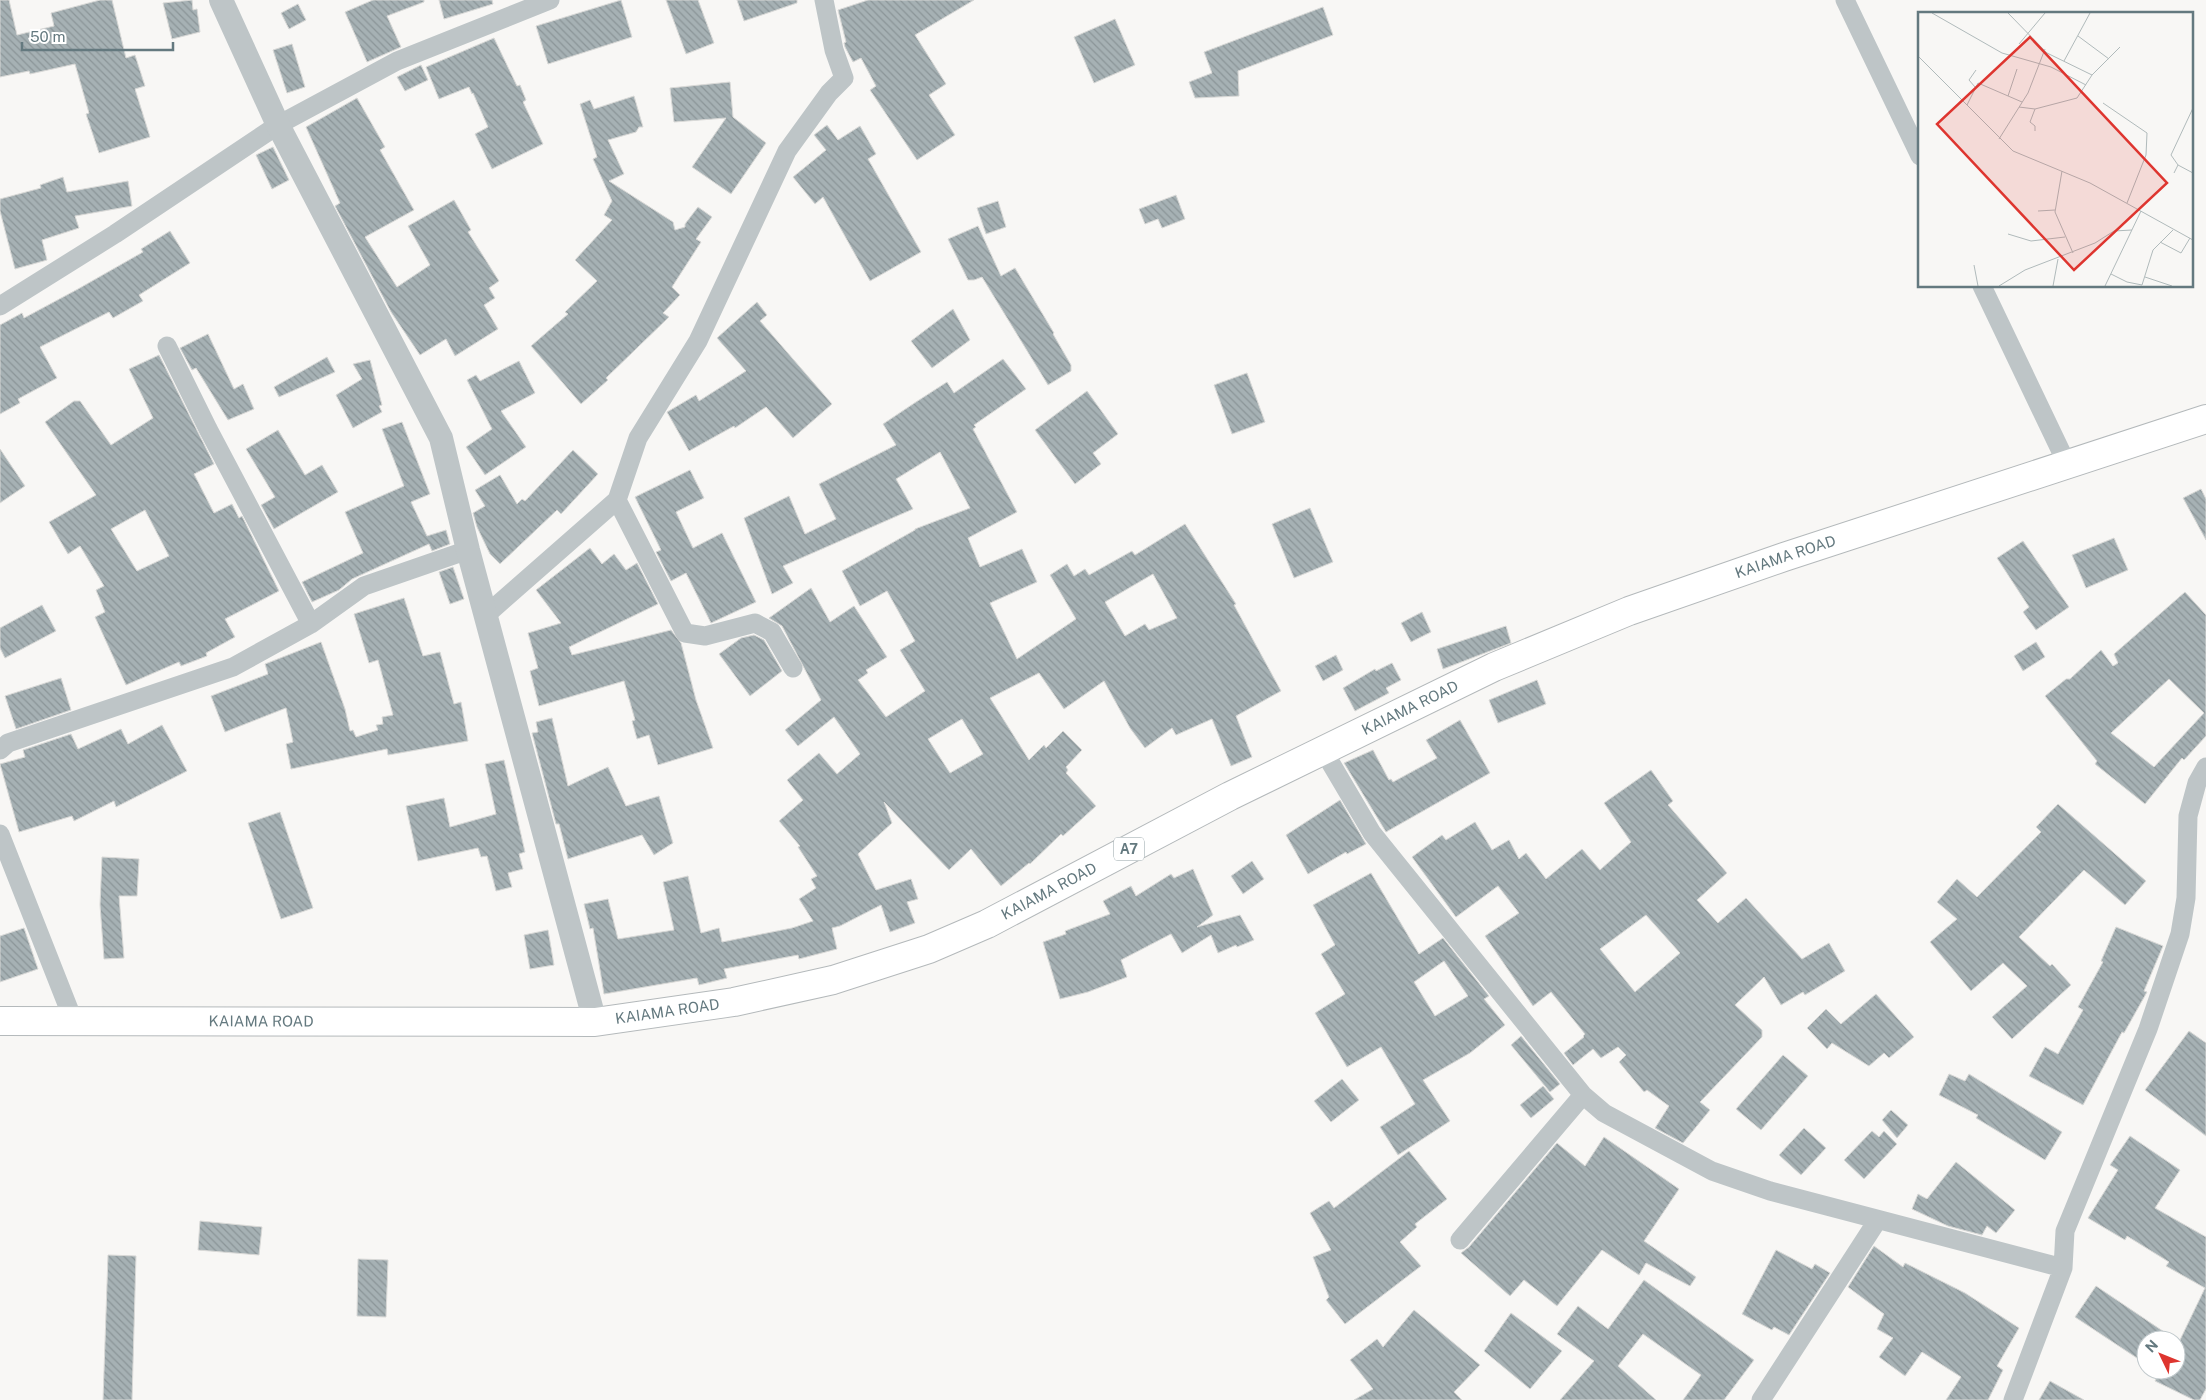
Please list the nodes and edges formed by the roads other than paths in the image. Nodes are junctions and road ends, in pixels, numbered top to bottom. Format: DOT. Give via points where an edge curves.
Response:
graph roads {
  1 [pos="221,0"];
  2 [pos="550,0"];
  3 [pos="824,0"];
  4 [pos="1844,0"];
  5 [pos="278,125"];
  6 [pos="1918,152"];
  7 [pos="1983,288"];
  8 [pos="0,306"];
  9 [pos="168,346"];
  10 [pos="2206,419"];
  11 [pos="2067,464"];
  12 [pos="617,500"];
  13 [pos="468,550"];
  14 [pos="486,615"];
  15 [pos="311,624"];
  16 [pos="793,668"];
  17 [pos="0,750"];
  18 [pos="1323,750"];
  19 [pos="2206,767"];
  20 [pos="0,834"];
  21 [pos="0,1021"];
  22 [pos="74,1022"];
  23 [pos="595,1022"];
  24 [pos="1583,1095"];
  25 [pos="1877,1221"];
  26 [pos="1460,1240"];
  27 [pos="2063,1268"];
  28 [pos="1761,1400"];
  29 [pos="2013,1400"];
  1 -- 5 [label="street"];
  2 -- 5 [label="street" via="397,60"];
  3 -- 12 [label="street" via="834,50 844,78 829,93 787,151 698,341 638,438"];
  4 -- 6 [label="street"];
  5 -- 8 [label="street"];
  5 -- 13 [label="street" via="441,438"];
  7 -- 11 [label="street"];
  9 -- 15 [label="street"];
  10 -- 11 [label="highway, KAIAMA ROAD / A7"];
  11 -- 18 [label="highway, KAIAMA ROAD / A7" via="1629,611 1494,666"];
  12 -- 14 [label="street"];
  12 -- 16 [label="street" via="685,633 705,636 755,623 772,632"];
  13 -- 14 [label="street"];
  13 -- 15 [label="street" via="364,586"];
  14 -- 23 [label="street"];
  15 -- 17 [label="street" via="233,667 8,743"];
  18 -- 23 [label="highway, KAIAMA ROAD / A7" via="987,924 929,949 870,970 788,991"];
  18 -- 24 [label="street" via="1372,833"];
  19 -- 27 [label="street" via="2197,783 2188,816 2186,898 2180,934 2148,1029 2065,1231"];
  20 -- 22 [label="street"];
  21 -- 22 [label="highway, KAIAMA ROAD / A7"];
  22 -- 23 [label="highway, KAIAMA ROAD / A7"];
  24 -- 25 [label="street" via="1604,1113 1712,1171 1770,1192"];
  24 -- 26 [label="street"];
  25 -- 27 [label="street"];
  25 -- 28 [label="street"];
  27 -- 29 [label="street"];
}
